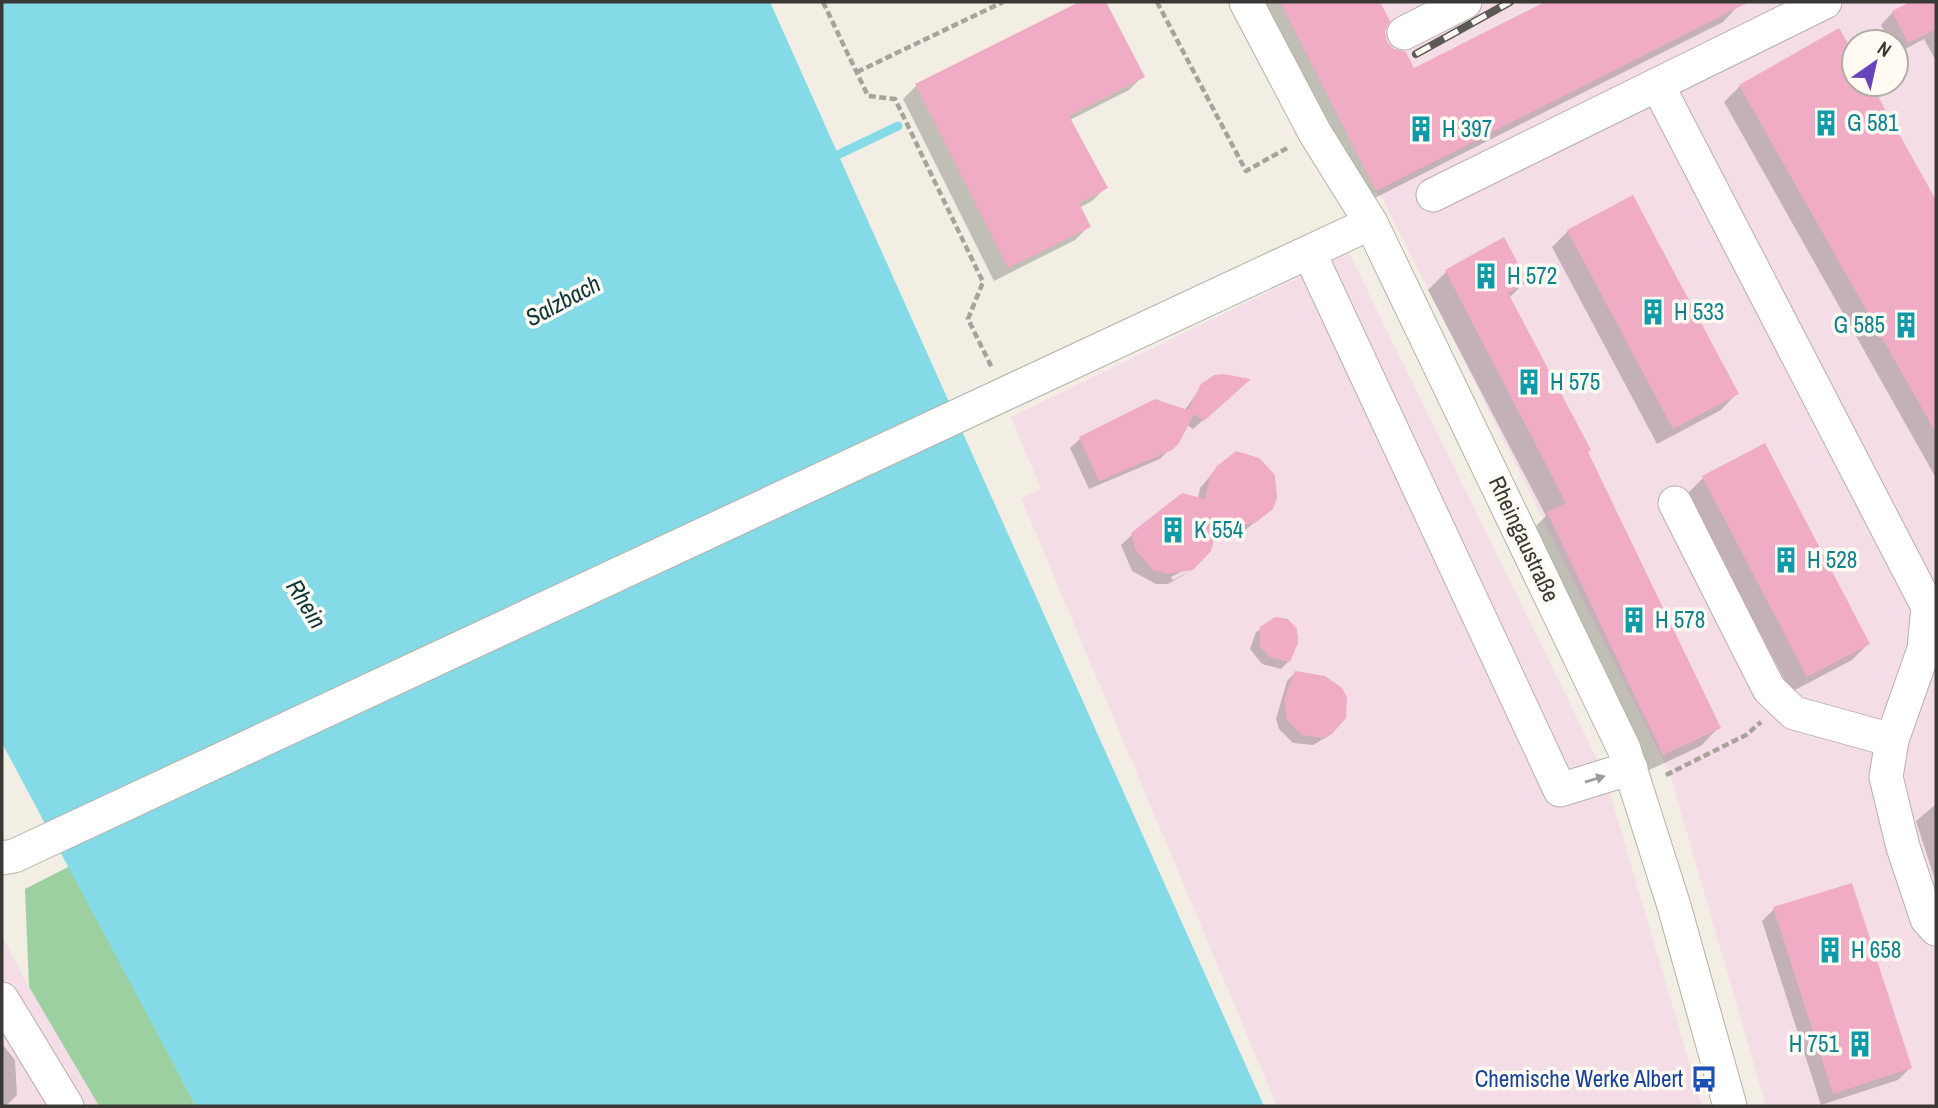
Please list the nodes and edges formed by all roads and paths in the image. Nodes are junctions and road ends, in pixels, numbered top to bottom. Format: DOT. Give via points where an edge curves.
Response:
graph roads {
  1 [pos="823,2"];
  2 [pos="1003,2"];
  3 [pos="1157,2"];
  4 [pos="1246,2"];
  5 [pos="1465,2"];
  6 [pos="1825,2"];
  7 [pos="1404,33"];
  8 [pos="857,72"];
  9 [pos="1658,86"];
  10 [pos="1315,133"];
  11 [pos="1433,195"];
  12 [pos="1371,223"];
  13 [pos="1309,252"];
  14 [pos="1005,394"];
  15 [pos="1675,503"];
  16 [pos="1781,700"];
  17 [pos="1892,740"];
  18 [pos="1631,768"];
  19 [pos="1670,774"];
  20 [pos="8,857"];
  21 [pos="1936,929"];
  22 [pos="2,999"];
  23 [pos="67,1106"];
  24 [pos="1730,1106"];
  1 -- 8 [label="path"];
  2 -- 8 [label="path"];
  3 -- 10 [label="path" via="1245,172"];
  4 -- 10 [label="street, Rheingaustraße"];
  5 -- 7 [label="street"];
  6 -- 9 [label="street"];
  8 -- 14 [label="path" via="868,96 895,99 982,282 968,318"];
  9 -- 11 [label="street"];
  9 -- 17 [label="street" via="1928,607 1924,649"];
  10 -- 12 [label="street, Rheingaustraße"];
  12 -- 13 [label="street"];
  12 -- 18 [label="street, Rheingaustraße"];
  13 -- 14 [label="street"];
  13 -- 18 [label="street, one-way" via="1560,790"];
  14 -- 20 [label="street"];
  15 -- 16 [label="street" via="1769,690"];
  16 -- 17 [label="street" via="1794,713"];
  16 -- 19 [label="path" via="1746,736"];
  17 -- 21 [label="street" via="1886,777 1907,859 1927,919"];
  18 -- 24 [label="street, Rheingaustraße"];
  22 -- 23 [label="street"];
}
